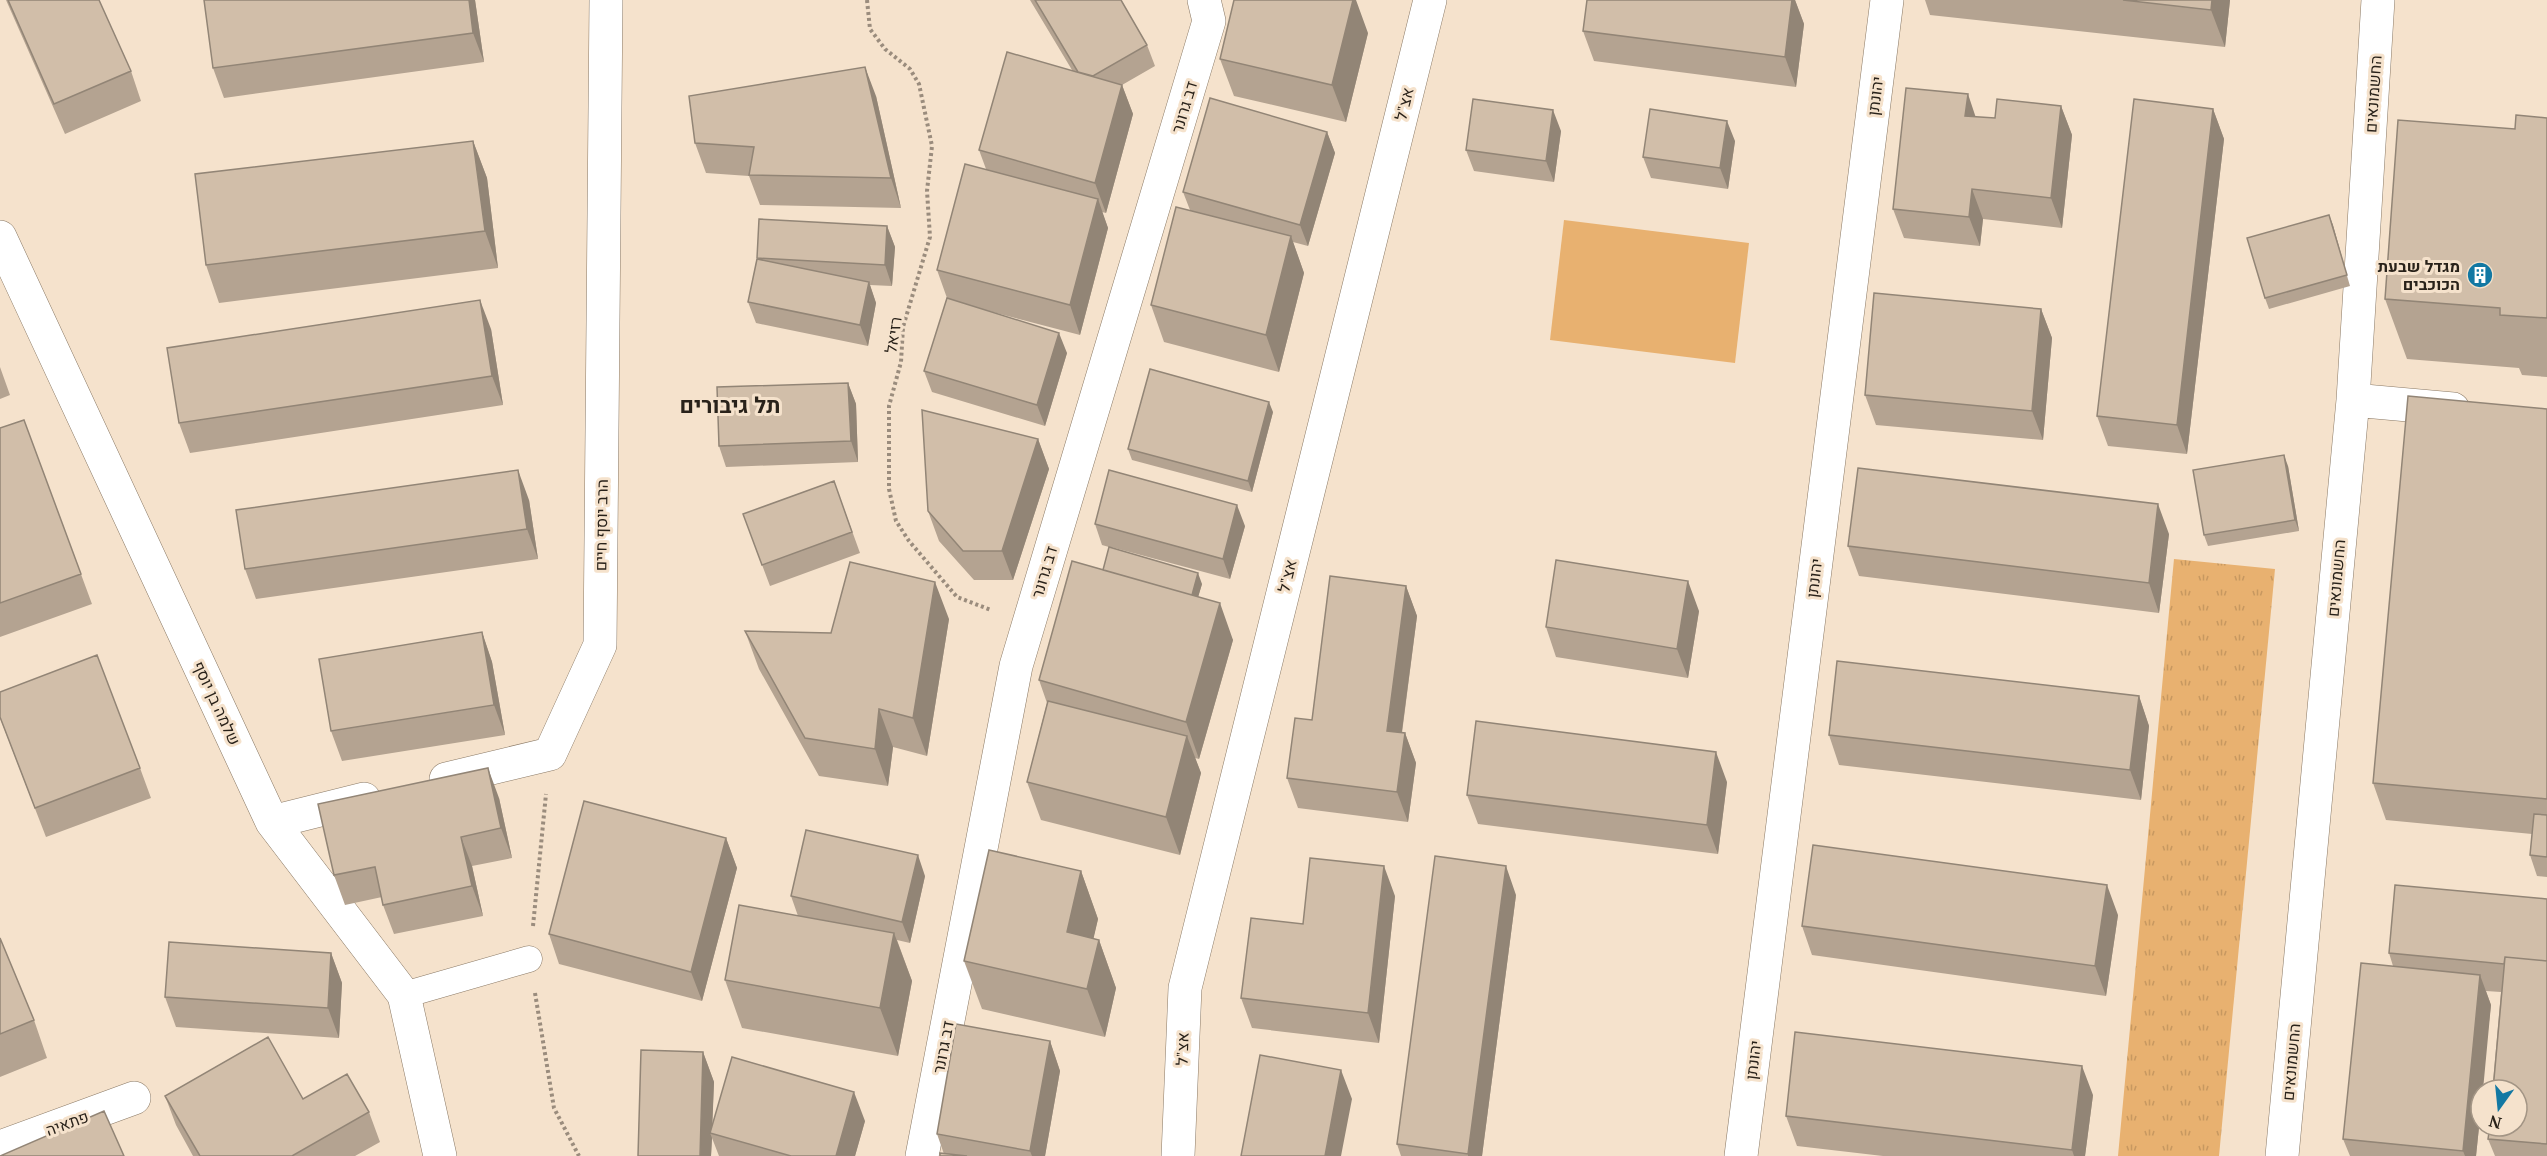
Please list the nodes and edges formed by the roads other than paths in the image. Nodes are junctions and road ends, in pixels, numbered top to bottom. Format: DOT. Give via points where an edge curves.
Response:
graph roads {
  1 [pos="606,0"];
  2 [pos="1204,0"];
  3 [pos="1430,0"];
  4 [pos="1887,0"];
  5 [pos="2378,0"];
  6 [pos="0,237"];
  7 [pos="2353,400"];
  8 [pos="2479,411"];
  9 [pos="423,785"];
  10 [pos="388,794"];
  11 [pos="272,822"];
  12 [pos="529,959"];
  13 [pos="404,995"];
  14 [pos="134,1098"];
  15 [pos="0,1147"];
  16 [pos="440,1156"];
  17 [pos="922,1156"];
  18 [pos="1178,1156"];
  19 [pos="1741,1156"];
  20 [pos="2282,1156"];
  1 -- 9 [label="street, הרב יוסף חיים" via="600,645 550,754"];
  2 -- 17 [label="street, דב גרונר" via="1209,21 1016,666"];
  3 -- 18 [label="street, אצ\"ל" via="1185,988"];
  4 -- 19 [label="street, יהונתן"];
  5 -- 7 [label="street, החשמונאים"];
  6 -- 11 [label="street, שלמה בן יוסף"];
  7 -- 8 [label="street"];
  7 -- 20 [label="street, החשמונאים"];
  10 -- 11 [label="street"];
  11 -- 13 [label="street, שלמה בן יוסף"];
  12 -- 13 [label="lane"];
  13 -- 16 [label="street, שלמה בן יוסף"];
  14 -- 15 [label="street, פתאיה"];
}
